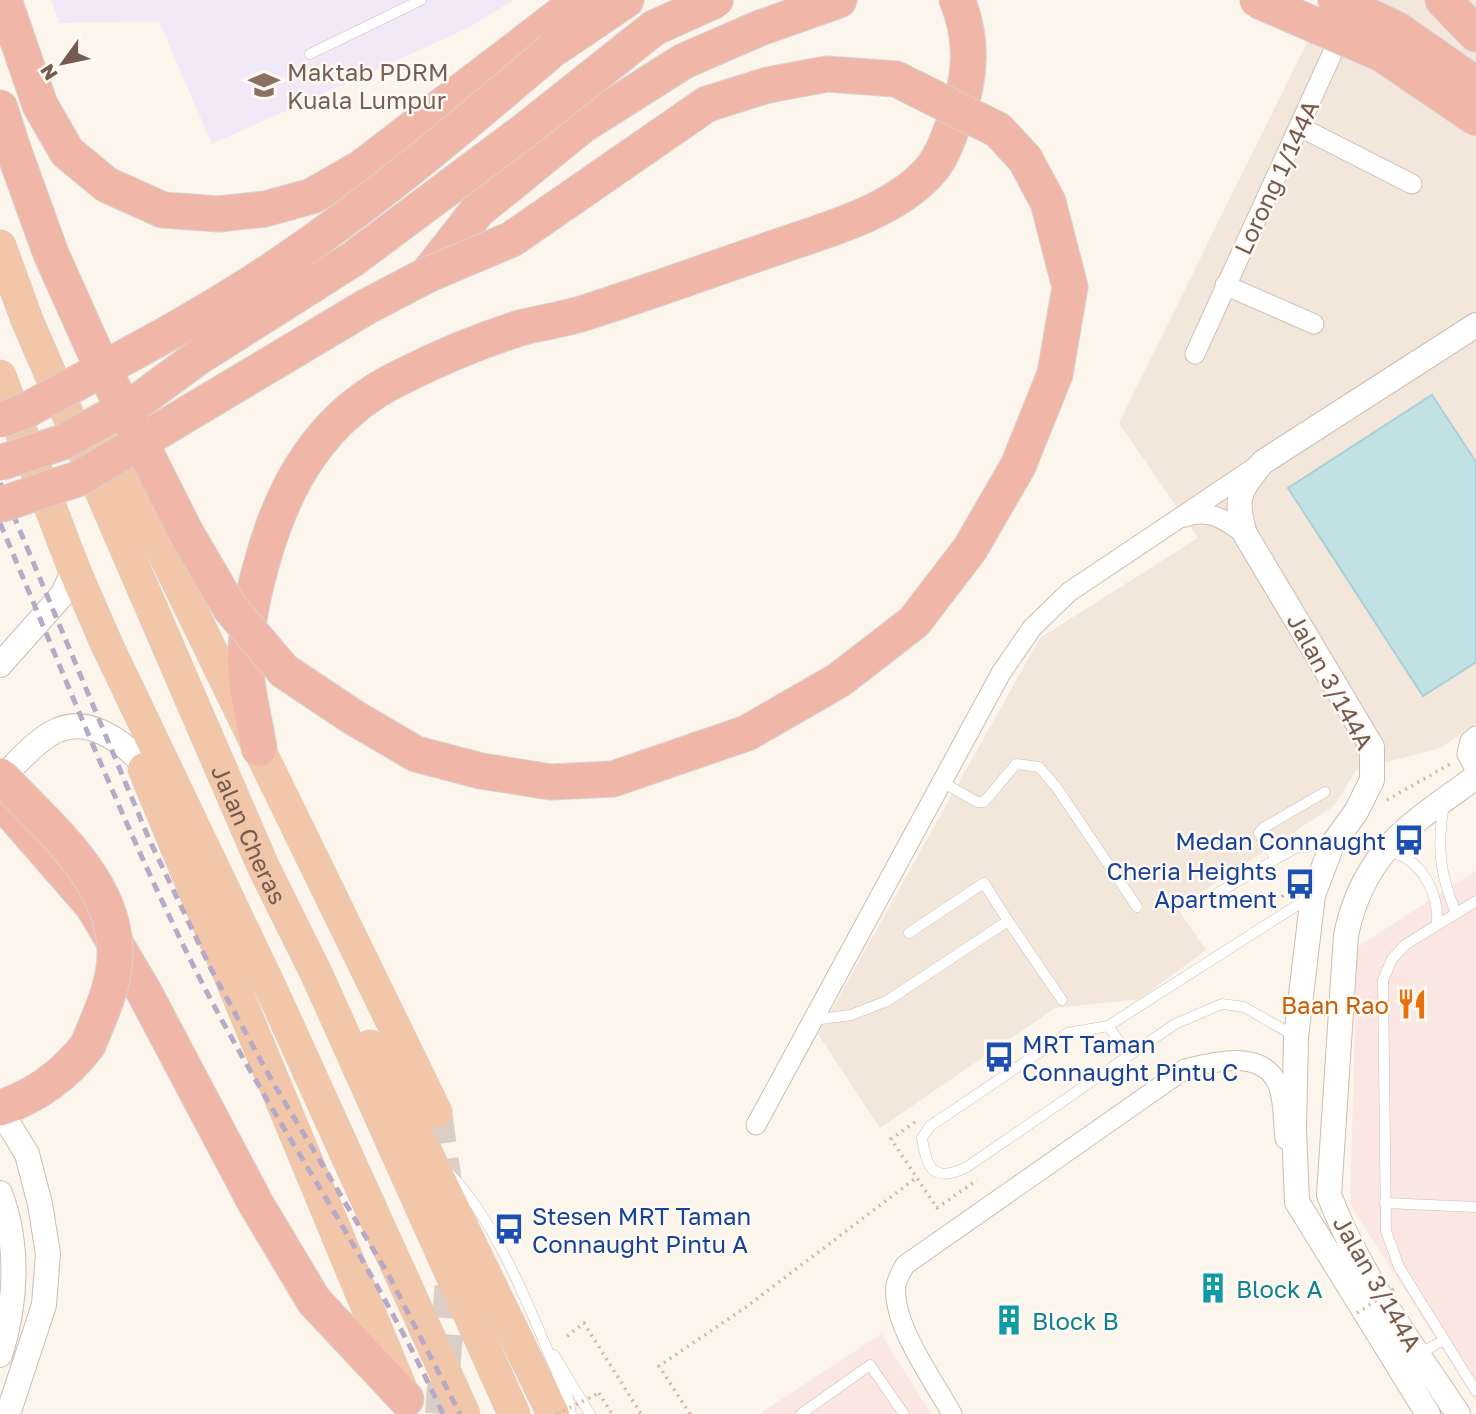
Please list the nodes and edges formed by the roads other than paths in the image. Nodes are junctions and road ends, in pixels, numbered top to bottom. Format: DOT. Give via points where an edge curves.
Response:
graph roads {
  1 [pos="4,0"];
  2 [pos="421,0"];
  3 [pos="580,0"];
  4 [pos="626,0"];
  5 [pos="716,0"];
  6 [pos="839,0"];
  7 [pos="1258,0"];
  8 [pos="1335,0"];
  9 [pos="1357,0"];
  10 [pos="1443,0"];
  11 [pos="961,8"];
  12 [pos="1476,34"];
  13 [pos="310,54"];
  14 [pos="1476,85"];
  15 [pos="0,108"];
  16 [pos="1476,118"];
  17 [pos="1300,127"];
  18 [pos="1412,184"];
  19 [pos="0,246"];
  20 [pos="426,275"];
  21 [pos="1226,285"];
  22 [pos="27,320"];
  23 [pos="1314,324"];
  24 [pos="1476,325"];
  25 [pos="1195,354"];
  26 [pos="0,376"];
  27 [pos="0,413"];
  28 [pos="0,420"];
  29 [pos="15,457"];
  30 [pos="1263,462"];
  31 [pos="0,505"];
  32 [pos="1181,519"];
  33 [pos="1245,534"];
  34 [pos="74,569"];
  35 [pos="107,645"];
  36 [pos="0,665"];
  37 [pos="1476,736"];
  38 [pos="259,748"];
  39 [pos="140,761"];
  40 [pos="1471,762"];
  41 [pos="1476,777"];
  42 [pos="0,778"];
  43 [pos="942,782"];
  44 [pos="1325,792"];
  45 [pos="0,799"];
  46 [pos="1445,799"];
  47 [pos="1332,845"];
  48 [pos="1382,850"];
  49 [pos="1276,859"];
  50 [pos="1214,895"];
  51 [pos="1313,895"];
  52 [pos="1476,901"];
  53 [pos="1137,907"];
  54 [pos="1456,914"];
  55 [pos="1008,921"];
  56 [pos="1437,925"];
  57 [pos="909,933"];
  58 [pos="317,975"];
  59 [pos="1062,1000"];
  60 [pos="813,1020"];
  61 [pos="1108,1026"];
  62 [pos="1296,1037"];
  63 [pos="1129,1055"];
  64 [pos="0,1109"];
  65 [pos="436,1112"];
  66 [pos="756,1125"];
  67 [pos="423,1146"];
  68 [pos="0,1193"];
  69 [pos="1297,1202"];
  70 [pos="1385,1203"];
  71 [pos="1476,1207"];
  72 [pos="534,1322"];
  73 [pos="1444,1339"];
  74 [pos="0,1354"];
  75 [pos="1419,1355"];
  76 [pos="1476,1391"];
  77 [pos="409,1406"];
  78 [pos="8,1414"];
  79 [pos="464,1414"];
  80 [pos="514,1414"];
  81 [pos="555,1414"];
  82 [pos="571,1414"];
  83 [pos="590,1414"];
  84 [pos="801,1414"];
  85 [pos="904,1414"];
  86 [pos="952,1414"];
  87 [pos="1428,1414"];
  88 [pos="1458,1414"];
  1 -- 3 [label="highway" via="40,105 67,152 107,185 163,209 219,214 264,209 312,196 361,168"];
  2 -- 13 [label="lane"];
  4 -- 28 [label="highway, bridge" via="552,50 446,140 262,277 161,337"];
  5 -- 29 [label="highway, bridge" via="654,28 353,259 197,358 140,400 62,442"];
  6 -- 20 [label="highway" via="684,61 583,125 477,211"];
  7 -- 16 [label="highway, bridge" via="1382,54"];
  8 -- 14 [label="highway, bridge" via="1398,30"];
  9 -- 17 [label="street, Lorong 1/144A"];
  10 -- 12 [label="highway"];
  11 -- 38 [label="highway" via="969,47 961,105 944,149 928,173 904,193 871,212 580,314 519,329 402,376 351,409 313,449 283,496 248,619 246,671"];
  15 -- 20 [label="highway, bridge" via="51,254 94,350 230,608 284,671 353,717 416,754 481,771 551,782 612,779 747,733 839,680 914,622 970,550 1018,466 1055,374 1070,287 1048,202 1025,159 998,130 896,79 827,74 768,85 708,104 512,239"];
  17 -- 18 [label="street"];
  17 -- 21 [label="street, Lorong 1/144A"];
  19 -- 22 [label="highway, Jalan Cheras"];
  20 -- 31 [label="highway, bridge" via="80,478"];
  21 -- 23 [label="street"];
  21 -- 25 [label="street, Lorong 1/144A"];
  22 -- 38 [label="highway" via="149,523"];
  22 -- 58 [label="highway, Jalan Cheras" via="263,866"];
  24 -- 30 [label="street, Jalan 3/144A"];
  26 -- 29 [label="highway, Jalan Cheras"];
  27 -- 29 [label="highway"];
  29 -- 34 [label="highway, Jalan Cheras"];
  30 -- 32 [label="street"];
  30 -- 33 [label="street, Jalan 3/144A" via="1243,485 1237,507"];
  32 -- 33 [label="street" via="1196,513 1217,515"];
  32 -- 43 [label="street" via="1069,592 1032,628 1001,673"];
  33 -- 47 [label="street, Jalan 3/144A" via="1372,747 1372,780"];
  34 -- 35 [label="highway, Jalan Cheras"];
  34 -- 36 [label="street" via="63,594"];
  35 -- 39 [label="highway" via="118,709"];
  35 -- 79 [label="highway, Jalan Cheras" via="274,995"];
  37 -- 40 [label="street" via="1470,741"];
  38 -- 65 [label="highway"];
  39 -- 42 [label="street" via="126,745 90,727 58,729"];
  39 -- 77 [label="highway"];
  41 -- 46 [label="street, Jalan 3/144A"];
  42 -- 64 [label="highway, bridge" via="83,865 99,889 113,933 114,972 88,1045 73,1065 22,1101"];
  43 -- 53 [label="lane" via="984,802 1016,764 1039,767"];
  43 -- 60 [label="street"];
  44 -- 49 [label="lane" via="1259,833"];
  45 -- 77 [label="highway, bridge" via="93,906 314,1301"];
  46 -- 48 [label="street, Jalan 3/144A"];
  46 -- 54 [label="lane" via="1438,840 1442,880"];
  47 -- 49 [label="lane" via="1297,847"];
  47 -- 51 [label="street, Jalan 3/144A"];
  48 -- 56 [label="lane" via="1417,864 1431,888"];
  48 -- 75 [label="street, Jalan 3/144A" via="1353,901 1346,935 1329,1195 1343,1232"];
  49 -- 50 [label="lane"];
  51 -- 61 [label="lane"];
  51 -- 62 [label="street, Jalan 3/144A"];
  52 -- 54 [label="lane"];
  54 -- 56 [label="lane"];
  55 -- 57 [label="lane" via="984,883"];
  55 -- 59 [label="lane"];
  55 -- 60 [label="lane" via="887,1001 851,1015"];
  56 -- 70 [label="lane" via="1405,945 1392,959 1383,980"];
  58 -- 67 [label="highway" via="360,1026"];
  58 -- 80 [label="highway, Jalan Cheras"];
  60 -- 66 [label="street"];
  61 -- 63 [label="lane"];
  61 -- 63 [label="lane" via="1068,1033 930,1126 922,1138 926,1164 938,1174 967,1167"];
  62 -- 63 [label="lane" via="1244,1007 1222,1004 1175,1024"];
  62 -- 69 [label="street, Jalan 3/144A"];
  64 -- 78 [label="street" via="27,1154 48,1254 44,1305"];
  67 -- 72 [label="lane" via="481,1210"];
  67 -- 81 [label="highway"];
  68 -- 74 [label="street" via="10,1220 14,1273 8,1330"];
  69 -- 86 [label="street" via="1278,1086 1269,1071 1226,1058 1185,1069 905,1265 896,1284 899,1311"];
  69 -- 87 [label="street, Jalan 3/144A"];
  70 -- 71 [label="lane"];
  70 -- 73 [label="lane" via="1385,1231 1399,1267"];
  72 -- 82 [label="lane"];
  72 -- 83 [label="lane"];
  73 -- 75 [label="lane"];
  73 -- 76 [label="lane"];
  75 -- 88 [label="street, Jalan 3/144A"];
  84 -- 85 [label="lane" via="870,1365"];
}
